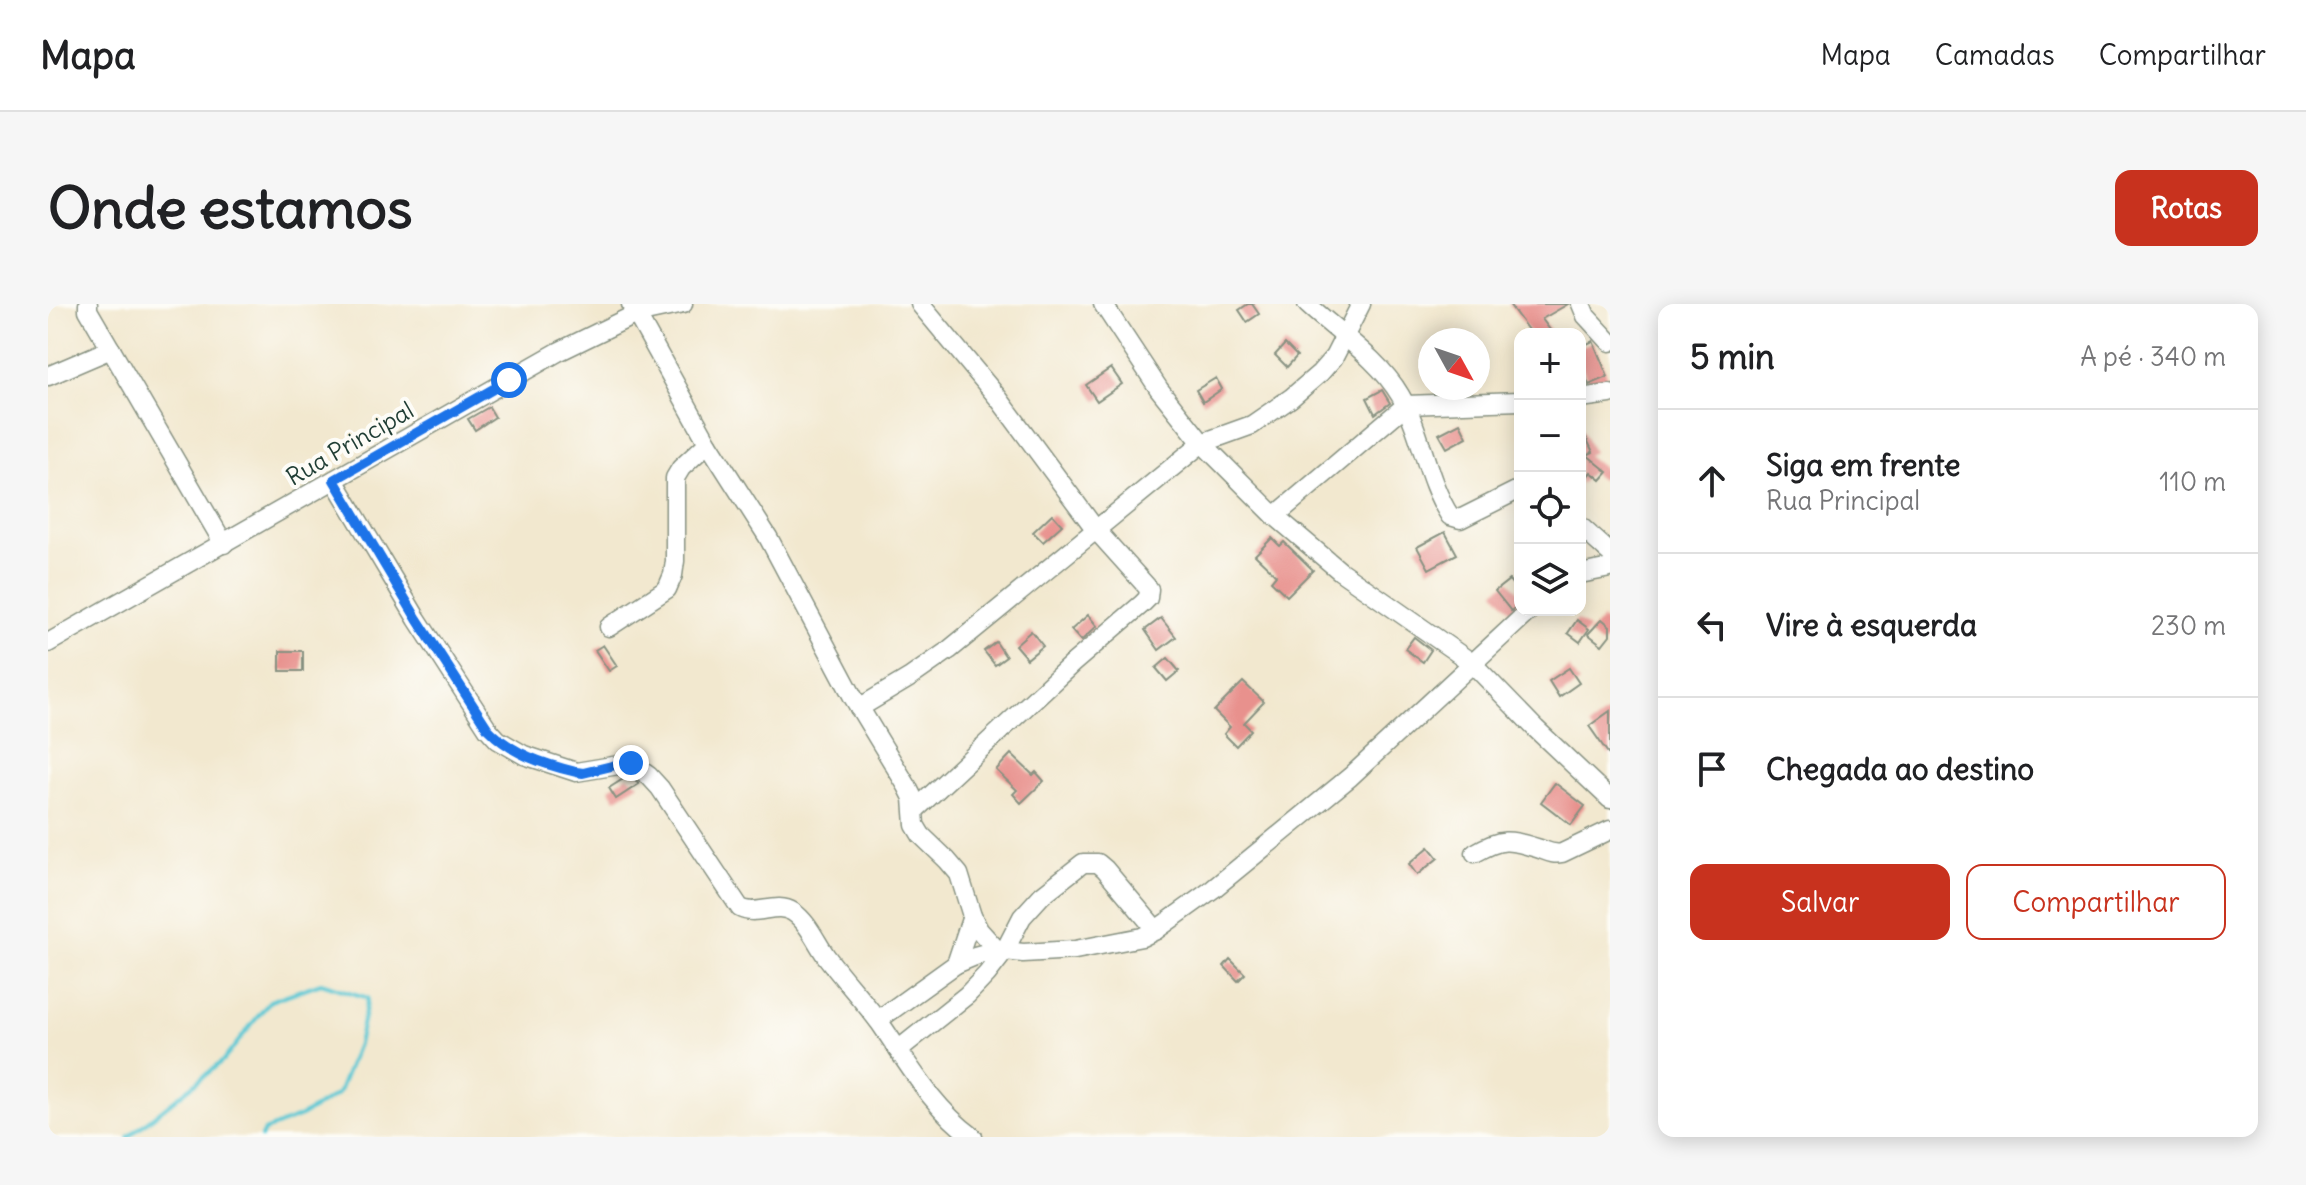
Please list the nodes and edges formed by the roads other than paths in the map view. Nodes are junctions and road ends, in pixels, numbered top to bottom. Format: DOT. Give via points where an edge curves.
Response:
graph roads {
  1 [pos="88,304"];
  2 [pos="683,304"];
  3 [pos="920,304"];
  4 [pos="1103,304"];
  5 [pos="1307,304"];
  6 [pos="1361,304"];
  7 [pos="1581,304"];
  8 [pos="633,309"];
  9 [pos="1346,337"];
  10 [pos="1610,342"];
  11 [pos="111,349"];
  12 [pos="48,376"];
  13 [pos="1610,394"];
  14 [pos="1586,397"];
  15 [pos="1514,401"];
  16 [pos="1406,405"];
  17 [pos="708,443"];
  18 [pos="1202,443"];
  19 [pos="334,480"];
  20 [pos="1514,492"];
  21 [pos="1275,516"];
  22 [pos="1096,530"];
  23 [pos="1586,531"];
  24 [pos="224,544"];
  25 [pos="1606,549"];
  26 [pos="1586,562"];
  27 [pos="1610,568"];
  28 [pos="1586,573"];
  29 [pos="1523,616"];
  30 [pos="609,627"];
  31 [pos="48,643"];
  32 [pos="1472,663"];
  33 [pos="859,708"];
  34 [pos="1610,799"];
  35 [pos="915,810"];
  36 [pos="1610,830"];
  37 [pos="1475,853"];
  38 [pos="972,916"];
  39 [pos="1156,930"];
  40 [pos="1001,951"];
  41 [pos="956,964"];
  42 [pos="878,1020"];
  43 [pos="898,1050"];
  44 [pos="973,1137"];
  1 -- 11 [label="street"];
  2 -- 8 [label="street, Rua Principal"];
  3 -- 22 [label="street"];
  4 -- 18 [label="street"];
  5 -- 9 [label="street"];
  6 -- 9 [label="street"];
  7 -- 10 [label="street"];
  8 -- 17 [label="street"];
  8 -- 19 [label="street, Rua Principal"];
  9 -- 16 [label="street" via="1390,380"];
  9 -- 18 [label="street" via="1320,373 1268,415"];
  11 -- 12 [label="street"];
  11 -- 24 [label="street"];
  13 -- 14 [label="street"];
  15 -- 16 [label="street"];
  16 -- 20 [label="street" via="1450,516 1460,519"];
  16 -- 21 [label="street"];
  17 -- 30 [label="street" via="675,478 675,561 667,589"];
  17 -- 33 [label="street" via="768,537"];
  18 -- 21 [label="street"];
  18 -- 22 [label="street"];
  19 -- 24 [label="street, Rua Principal"];
  19 -- 42 [label="street" via="498,740 524,755 576,772 624,763 638,767 660,788 740,908 789,909 797,915"];
  21 -- 32 [label="street" via="1340,571"];
  22 -- 33 [label="street" via="949,650"];
  22 -- 35 [label="street" via="1149,589 1148,598"];
  23 -- 25 [label="street"];
  24 -- 31 [label="street, Rua Principal"];
  25 -- 26 [label="street"];
  27 -- 28 [label="street"];
  29 -- 32 [label="street"];
  32 -- 34 [label="street"];
  32 -- 39 [label="street" via="1350,777"];
  33 -- 35 [label="street" via="907,786"];
  35 -- 38 [label="street" via="921,835 959,874"];
  36 -- 37 [label="street" via="1562,853 1503,840"];
  38 -- 40 [label="street"];
  38 -- 41 [label="street"];
  39 -- 40 [label="street" via="1075,950"];
  39 -- 40 [label="street" via="1105,869 1083,863 1031,905"];
  40 -- 41 [label="street"];
  40 -- 43 [label="street" via="967,995"];
  41 -- 42 [label="street"];
  42 -- 43 [label="street"];
  43 -- 44 [label="street" via="929,1096"];
}
